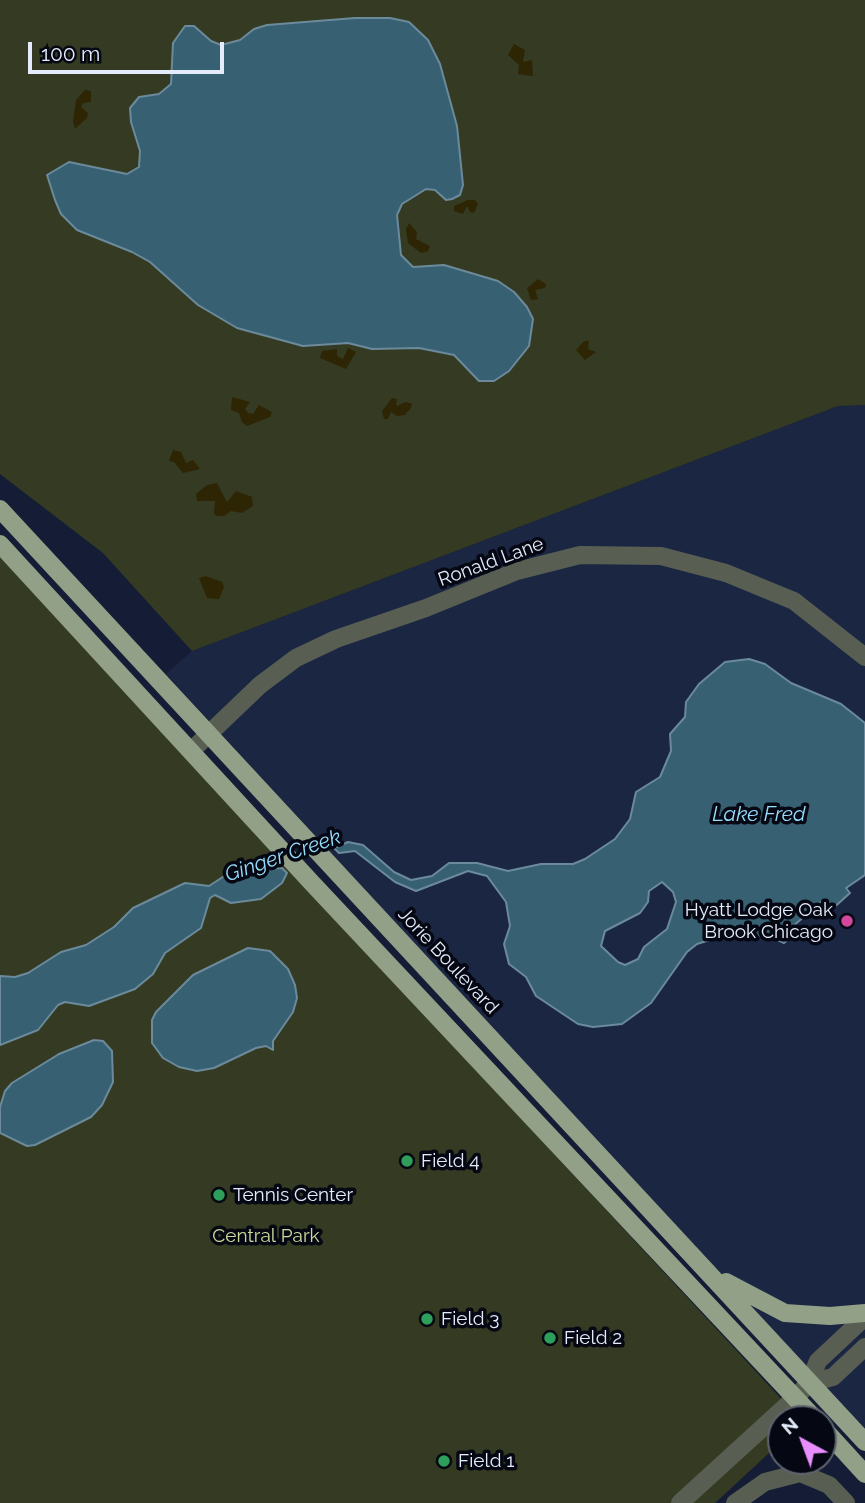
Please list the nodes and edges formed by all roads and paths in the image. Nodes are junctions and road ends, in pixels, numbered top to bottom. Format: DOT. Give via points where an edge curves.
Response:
graph roads {
  1 [pos="0,509"];
  2 [pos="0,544"];
  3 [pos="865,657"];
  4 [pos="210,733"];
  5 [pos="191,751"];
  6 [pos="710,1273"];
  7 [pos="865,1315"];
  8 [pos="865,1348"];
  9 [pos="809,1383"];
  10 [pos="795,1398"];
  11 [pos="802,1405"];
  12 [pos="865,1442"];
  13 [pos="837,1443"];
  14 [pos="865,1474"];
  15 [pos="681,1503"];
  16 [pos="735,1503"];
  17 [pos="846,1503"];
  1 -- 4 [label="main road, Jorie Boulevard"];
  2 -- 5 [label="main road"];
  3 -- 4 [label="street, Ronald Lane" via="793,601 726,573 661,556 580,555 537,563 296,658"];
  4 -- 5 [label="street, Ronald Lane"];
  4 -- 6 [label="main road, Jorie Boulevard"];
  5 -- 10 [label="main road"];
  6 -- 7 [label="main road" via="785,1313"];
  6 -- 9 [label="main road, Jorie Boulevard"];
  7 -- 9 [label="street" via="818,1361"];
  8 -- 9 [label="street" via="832,1377"];
  9 -- 10 [label="street"];
  9 -- 12 [label="main road, Jorie Boulevard"];
  10 -- 11 [label="main road"];
  10 -- 15 [label="street"];
  13 -- 14 [label="main road"];
  16 -- 17 [label="street" via="765,1482 800,1473 829,1485"];
}
